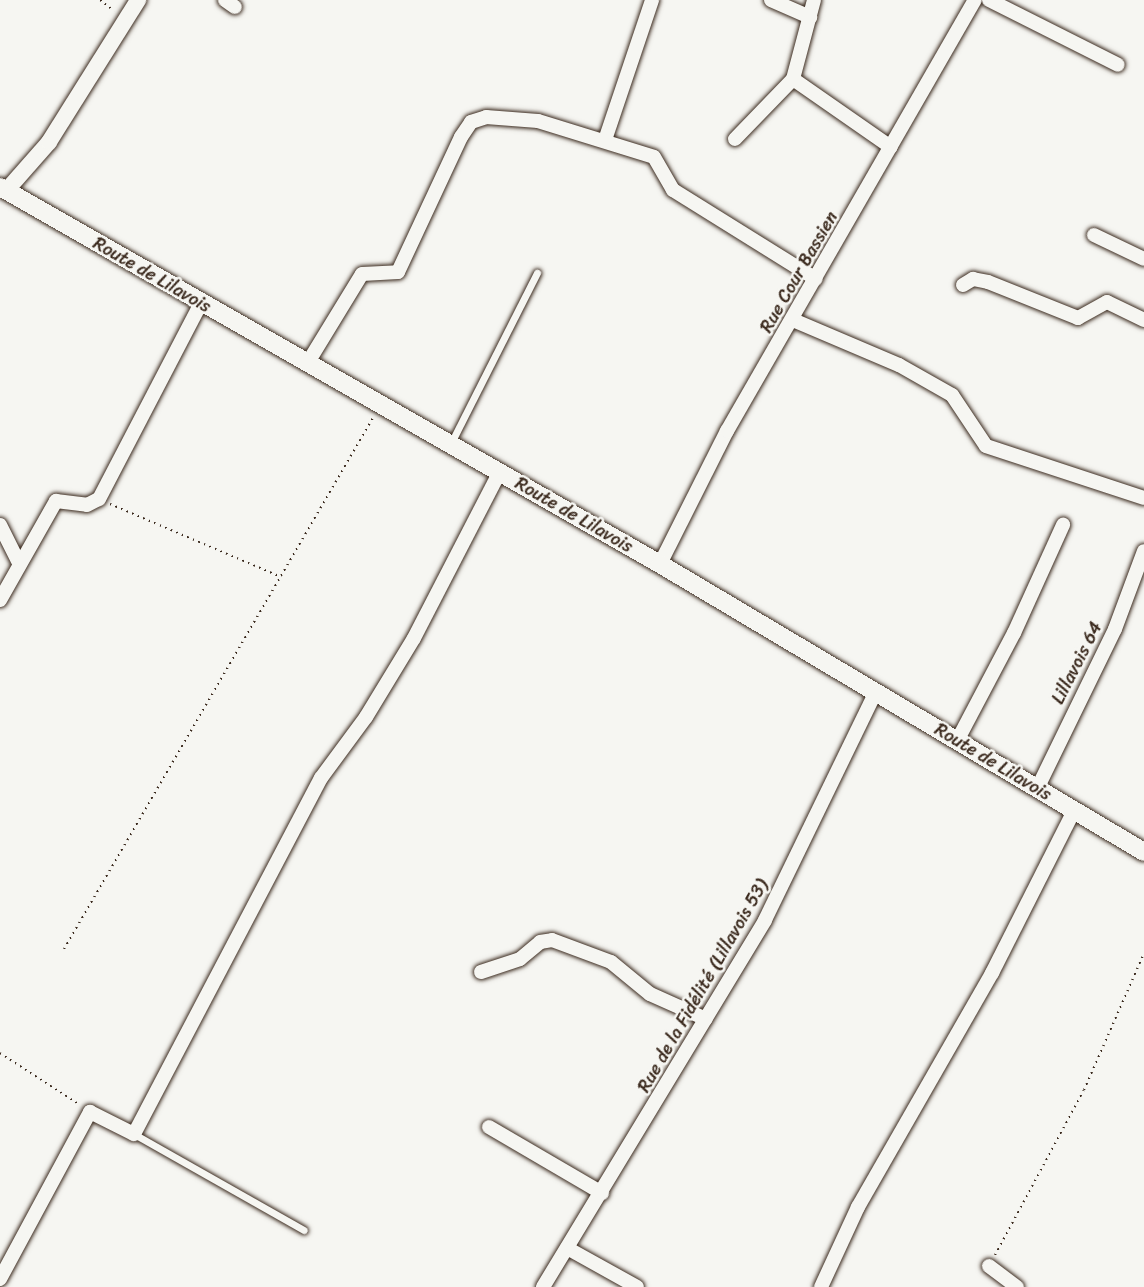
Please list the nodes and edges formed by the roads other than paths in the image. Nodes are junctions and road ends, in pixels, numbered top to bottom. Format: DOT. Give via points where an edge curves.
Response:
graph roads {
  1 [pos="138,0"];
  2 [pos="652,0"];
  3 [pos="771,0"];
  4 [pos="814,0"];
  5 [pos="975,0"];
  6 [pos="989,0"];
  7 [pos="810,17"];
  8 [pos="1118,65"];
  9 [pos="793,79"];
  10 [pos="735,139"];
  11 [pos="606,140"];
  12 [pos="891,147"];
  13 [pos="2,193"];
  14 [pos="1094,235"];
  15 [pos="1144,259"];
  16 [pos="537,273"];
  17 [pos="816,279"];
  18 [pos="963,285"];
  19 [pos="201,303"];
  20 [pos="793,320"];
  21 [pos="1144,320"];
  22 [pos="307,364"];
  23 [pos="450,445"];
  24 [pos="499,473"];
  25 [pos="1144,498"];
  26 [pos="0,525"];
  27 [pos="1063,525"];
  28 [pos="1144,551"];
  29 [pos="19,563"];
  30 [pos="660,564"];
  31 [pos="0,600"];
  32 [pos="875,693"];
  33 [pos="957,741"];
  34 [pos="1037,789"];
  35 [pos="1074,811"];
  36 [pos="1144,852"];
  37 [pos="481,972"];
  38 [pos="706,1019"];
  39 [pos="489,1127"];
  40 [pos="134,1134"];
  41 [pos="602,1193"];
  42 [pos="304,1230"];
  43 [pos="567,1248"];
  44 [pos="989,1266"];
  45 [pos="0,1279"];
  46 [pos="543,1287"];
  47 [pos="637,1287"];
  48 [pos="821,1287"];
  49 [pos="1017,1287"];
  1 -- 13 [label="street" via="49,142"];
  2 -- 11 [label="street"];
  3 -- 7 [label="street"];
  4 -- 7 [label="street"];
  5 -- 12 [label="street, Rue Cour Bassien"];
  6 -- 8 [label="street"];
  7 -- 9 [label="street"];
  9 -- 10 [label="street"];
  9 -- 12 [label="street"];
  11 -- 17 [label="street" via="654,157 673,190"];
  11 -- 22 [label="street" via="505,115 471,122 398,272 362,274"];
  12 -- 17 [label="street, Rue Cour Bassien"];
  13 -- 19 [label="main road, Route de Lilavois"];
  14 -- 15 [label="street"];
  16 -- 23 [label="lane"];
  17 -- 20 [label="street, Rue Cour Bassien"];
  18 -- 21 [label="street" via="973,279 988,282 1078,318 1107,302"];
  19 -- 22 [label="main road, Route de Lilavois"];
  19 -- 29 [label="street" via="99,499 87,505 56,501"];
  20 -- 25 [label="street" via="899,365 952,395 986,446"];
  20 -- 30 [label="street, Rue Cour Bassien" via="727,431"];
  22 -- 23 [label="main road, Route de Lilavois"];
  23 -- 24 [label="main road, Route de Lilavois"];
  24 -- 30 [label="main road, Route de Lilavois"];
  24 -- 40 [label="street" via="414,638 321,778"];
  26 -- 29 [label="street"];
  27 -- 33 [label="street" via="1014,633"];
  28 -- 34 [label="street, Lillavois 64" via="1115,629"];
  29 -- 31 [label="street"];
  30 -- 32 [label="main road, Route de Lilavois"];
  32 -- 33 [label="main road, Route de Lilavois"];
  32 -- 38 [label="street, Rue de la Fidélité (Lillavois 53)" via="765,920"];
  33 -- 34 [label="main road, Route de Lilavois"];
  34 -- 35 [label="main road, Route de Lilavois"];
  35 -- 36 [label="main road, Route de Lilavois"];
  35 -- 48 [label="street" via="992,973 858,1207"];
  37 -- 38 [label="street" via="520,959 540,942 552,940 611,962 650,994"];
  38 -- 41 [label="street, Rue de la Fidélité (Lillavois 53)"];
  39 -- 41 [label="street"];
  40 -- 42 [label="lane"];
  40 -- 45 [label="street" via="90,1112"];
  41 -- 43 [label="street, Rue de la Fidélité (Lillavois 53)"];
  43 -- 46 [label="street, Rue de la Fidélité (Lillavois 53)"];
  43 -- 47 [label="street"];
  44 -- 49 [label="street"];
}
